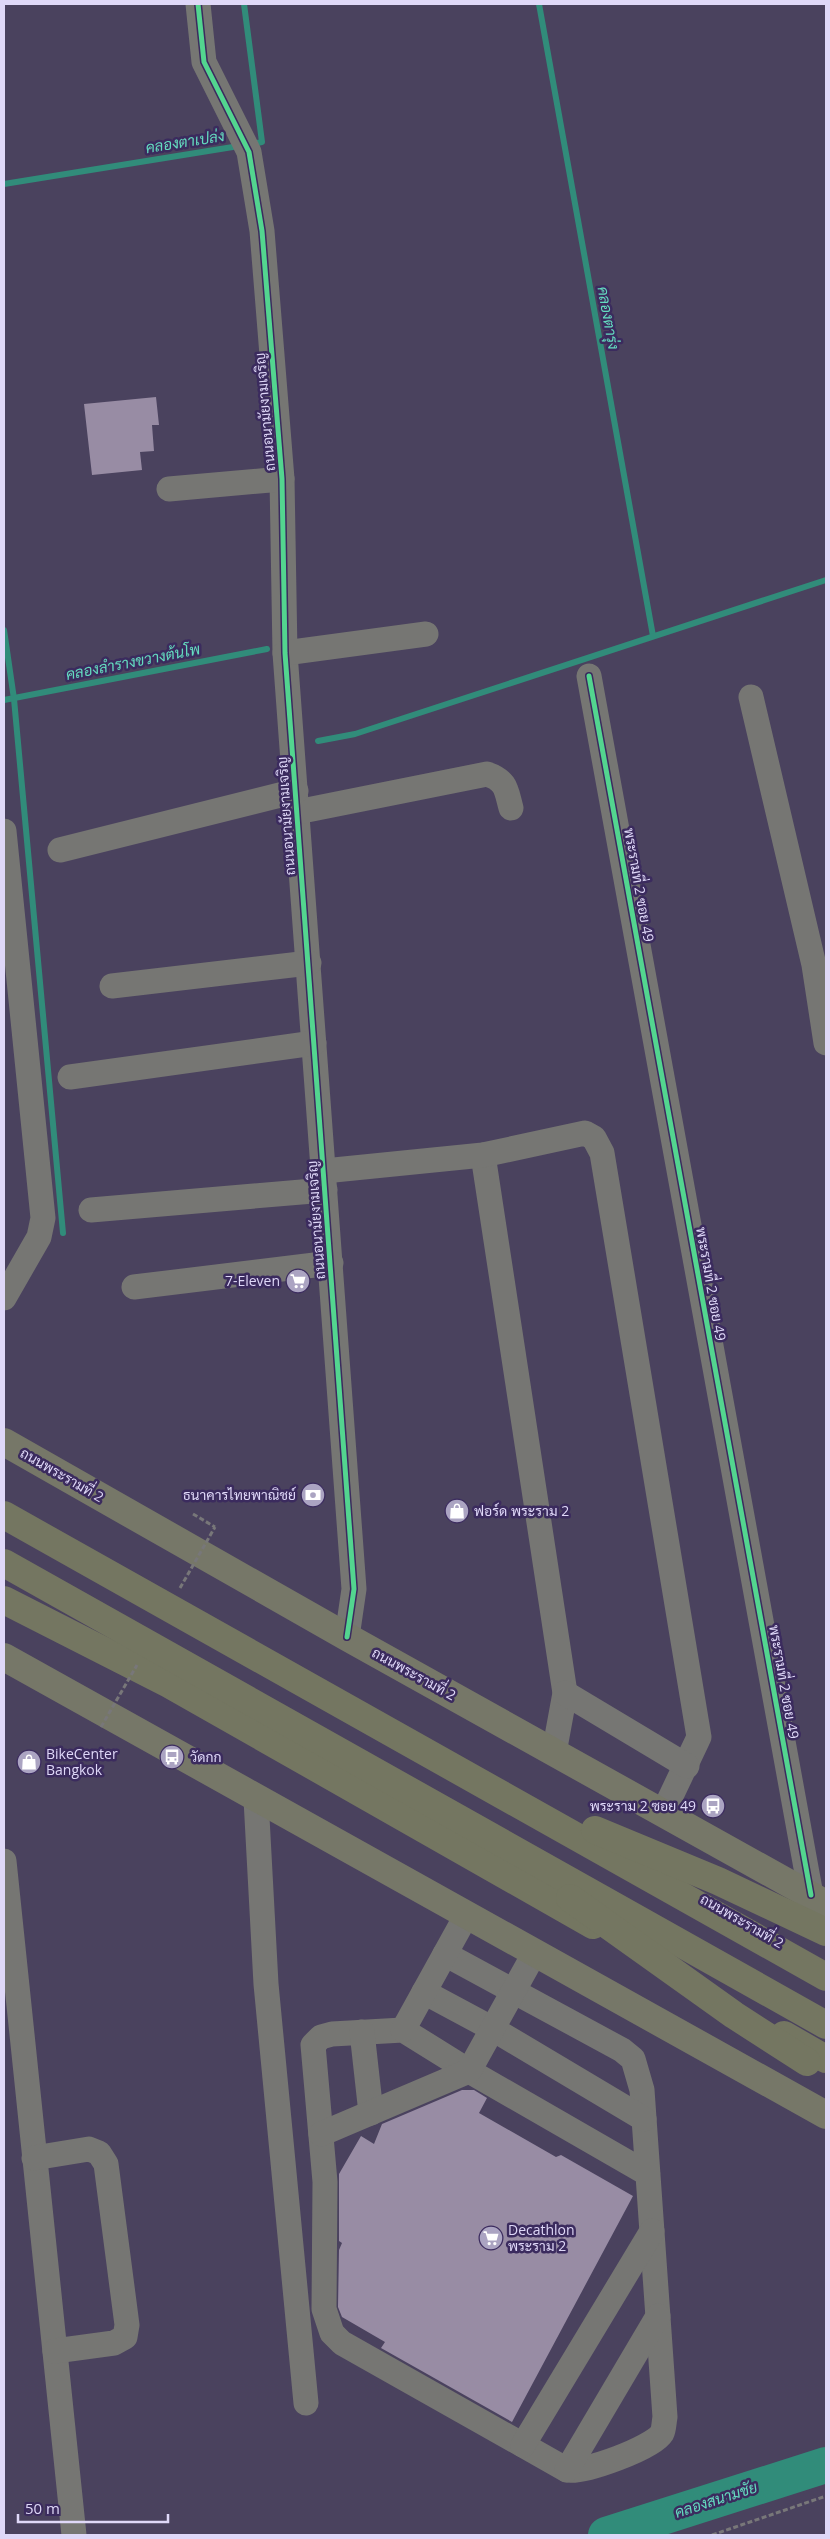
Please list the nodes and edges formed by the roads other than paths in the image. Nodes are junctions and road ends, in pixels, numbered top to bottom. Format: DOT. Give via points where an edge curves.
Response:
graph roads {
  1 [pos="198,4"];
  2 [pos="282,479"];
  3 [pos="169,489"];
  4 [pos="426,634"];
  5 [pos="285,653"];
  6 [pos="590,676"];
  7 [pos="751,697"];
  8 [pos="296,801"];
  9 [pos="511,808"];
  10 [pos="4,831"];
  11 [pos="60,850"];
  12 [pos="309,963"];
  13 [pos="112,986"];
  14 [pos="314,1043"];
  15 [pos="826,1043"];
  16 [pos="70,1077"];
  17 [pos="483,1154"];
  18 [pos="325,1181"];
  19 [pos="91,1210"];
  20 [pos="331,1263"];
  21 [pos="134,1287"];
  22 [pos="4,1298"];
  23 [pos="4,1442"];
  24 [pos="4,1508"];
  25 [pos="4,1515"];
  26 [pos="4,1563"];
  27 [pos="4,1600"];
  28 [pos="347,1637"];
  29 [pos="4,1657"];
  30 [pos="565,1692"];
  31 [pos="554,1753"];
  32 [pos="687,1766"];
  33 [pos="480,1782"];
  34 [pos="256,1799"];
  35 [pos="663,1812"];
  36 [pos="461,1819"];
  37 [pos="4,1861"];
  38 [pos="819,1900"];
  39 [pos="466,1916"];
  40 [pos="826,1932"];
  41 [pos="445,1954"];
  42 [pos="534,1954"];
  43 [pos="826,1969"];
  44 [pos="826,1977"];
  45 [pos="514,1990"];
  46 [pos="424,1992"];
  47 [pos="826,2025"];
  48 [pos="492,2029"];
  49 [pos="402,2030"];
  50 [pos="362,2032"];
  51 [pos="826,2059"];
  52 [pos="469,2071"];
  53 [pos="826,2073"];
  54 [pos="371,2113"];
  55 [pos="826,2115"];
  56 [pos="644,2119"];
  57 [pos="321,2134"];
  58 [pos="34,2158"];
  59 [pos="648,2174"];
  60 [pos="652,2231"];
  61 [pos="658,2316"];
  62 [pos="55,2352"];
  63 [pos="306,2403"];
  64 [pos="523,2445"];
  65 [pos="567,2470"];
  66 [pos="74,2535"];
  1 -- 2 [label="street, ถนนอนามัยงามเจริญ" via="204,62 249,152 262,231"];
  2 -- 3 [label="street"];
  2 -- 5 [label="street, ถนนอนามัยงามเจริญ"];
  4 -- 5 [label="street"];
  5 -- 8 [label="street, ถนนอนามัยงามเจริญ"];
  6 -- 38 [label="street, พระรามที่ 2 ซอย 49"];
  7 -- 15 [label="street" via="814,965"];
  8 -- 9 [label="street" via="487,774 499,778 506,788"];
  8 -- 11 [label="street"];
  8 -- 12 [label="street, ถนนอนามัยงามเจริญ"];
  10 -- 22 [label="street" via="43,1218 40,1237"];
  12 -- 13 [label="street"];
  12 -- 14 [label="street, ถนนอนามัยงามเจริญ"];
  14 -- 16 [label="street"];
  14 -- 18 [label="street, ถนนอนามัยงามเจริญ"];
  17 -- 18 [label="street"];
  17 -- 30 [label="street"];
  17 -- 32 [label="street" via="585,1133 594,1138 602,1153 699,1737"];
  18 -- 19 [label="street"];
  18 -- 20 [label="street, ถนนอนามัยงามเจริญ"];
  20 -- 21 [label="street"];
  20 -- 28 [label="street, ถนนอนามัยงามเจริญ" via="354,1589"];
  23 -- 28 [label="main road, ถนนพระรามที่ 2"];
  24 -- 43 [label="highway, ถนนพระรามที่ 2" via="47,1535 514,1792"];
  25 -- 33 [label="highway, bridge"];
  26 -- 36 [label="highway, bridge"];
  27 -- 51 [label="highway" via="169,1684"];
  28 -- 31 [label="main road, ถนนพระรามที่ 2"];
  29 -- 34 [label="main road"];
  30 -- 31 [label="street"];
  30 -- 32 [label="street"];
  31 -- 35 [label="main road, ถนนพระรามที่ 2"];
  32 -- 35 [label="street"];
  33 -- 40 [label="highway, bridge" via="718,1881"];
  33 -- 44 [label="highway, bridge"];
  34 -- 39 [label="main road"];
  34 -- 63 [label="street" via="266,1984"];
  35 -- 38 [label="main road, ถนนพระรามที่ 2"];
  36 -- 47 [label="highway, bridge"];
  36 -- 53 [label="highway, bridge" via="707,1996"];
  37 -- 58 [label="street"];
  39 -- 41 [label="street"];
  39 -- 42 [label="main road"];
  41 -- 45 [label="street"];
  41 -- 46 [label="street"];
  42 -- 45 [label="street"];
  42 -- 55 [label="main road"];
  45 -- 48 [label="street"];
  45 -- 56 [label="street" via="630,2056 640,2080"];
  46 -- 48 [label="street"];
  46 -- 49 [label="street"];
  48 -- 52 [label="street"];
  48 -- 56 [label="street"];
  49 -- 50 [label="street"];
  49 -- 52 [label="street"];
  50 -- 54 [label="street"];
  50 -- 57 [label="street" via="332,2034 321,2037 313,2045"];
  52 -- 54 [label="street"];
  52 -- 59 [label="street"];
  54 -- 57 [label="street"];
  56 -- 59 [label="street"];
  57 -- 64 [label="street" via="325,2182 324,2309 332,2333 342,2343"];
  58 -- 62 [label="street"];
  58 -- 62 [label="street" via="89,2149 99,2153 106,2164 127,2324 125,2337 114,2343"];
  59 -- 60 [label="street"];
  60 -- 61 [label="street"];
  60 -- 64 [label="street"];
  61 -- 65 [label="street"];
  61 -- 65 [label="street" via="665,2417 662,2433 621,2457 576,2472"];
  62 -- 66 [label="street"];
  64 -- 65 [label="street"];
}
